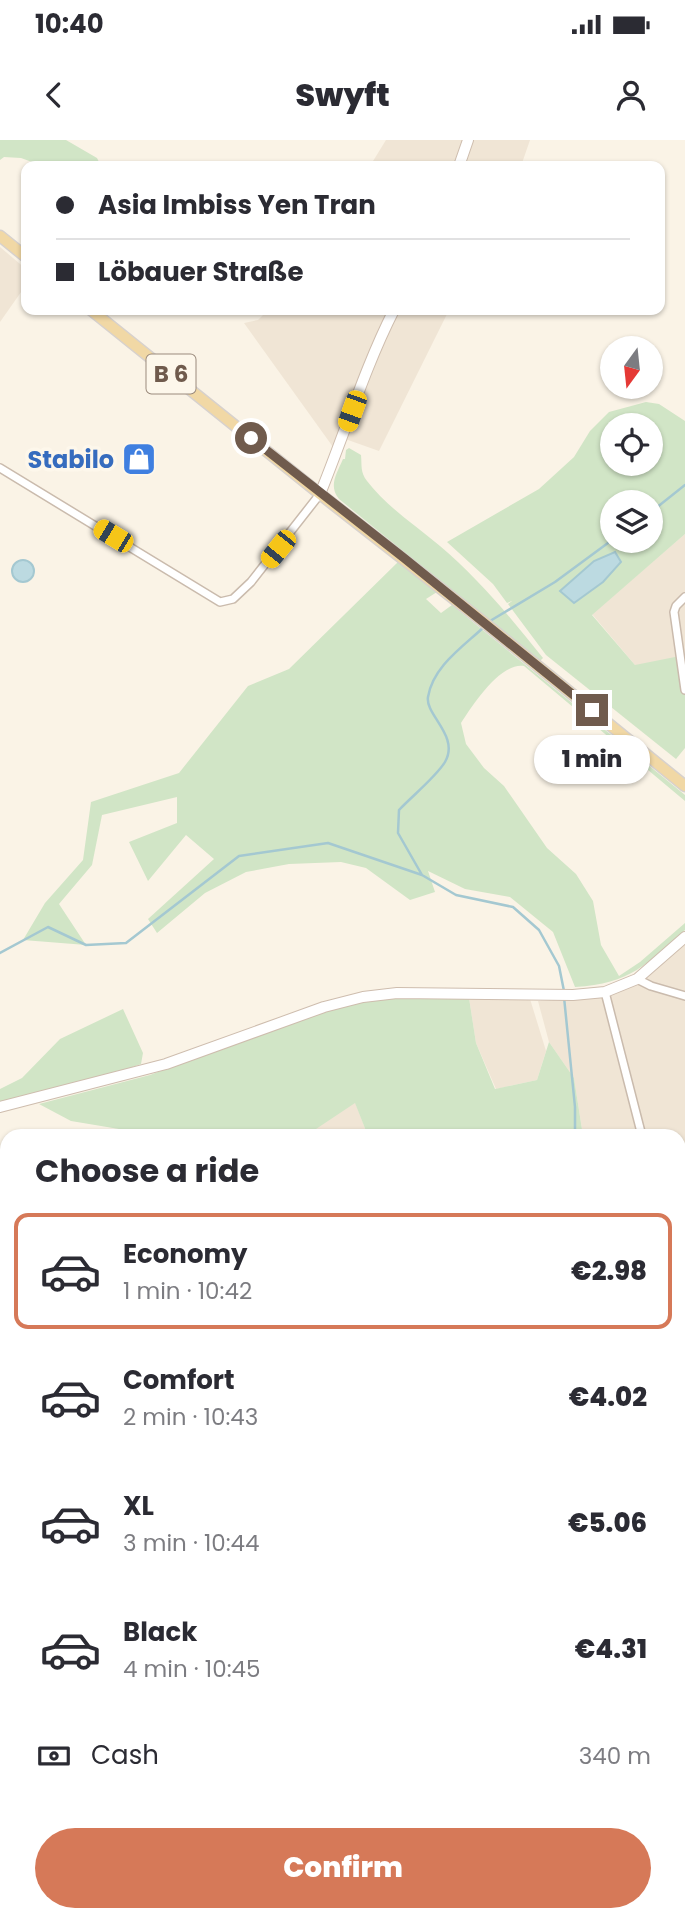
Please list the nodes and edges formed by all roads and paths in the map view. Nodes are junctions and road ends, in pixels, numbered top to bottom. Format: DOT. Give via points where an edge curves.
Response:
graph roads {
  1 [pos="468,140"];
  2 [pos="461,161"];
  3 [pos="0,236"];
  4 [pos="21,253"];
  5 [pos="98,315"];
  6 [pos="392,315"];
  7 [pos="0,468"];
  8 [pos="320,494"];
  9 [pos="685,597"];
  10 [pos="685,691"];
  11 [pos="685,786"];
  12 [pos="685,937"];
  13 [pos="637,979"];
  14 [pos="605,992"];
  15 [pos="685,996"];
  16 [pos="0,1107"];
  17 [pos="640,1129"];
  1 -- 2 [label="main road"];
  3 -- 4 [label="main road"];
  5 -- 8 [label="main road, B 6"];
  6 -- 8 [label="main road"];
  7 -- 8 [label="street" via="220,602 233,599 251,582"];
  8 -- 11 [label="main road, B 6"];
  9 -- 10 [label="street" via="674,612"];
  12 -- 13 [label="main road"];
  13 -- 14 [label="main road"];
  13 -- 15 [label="street"];
  14 -- 16 [label="main road" via="397,993 363,998 324,1007 166,1064"];
  14 -- 17 [label="street"];
}
